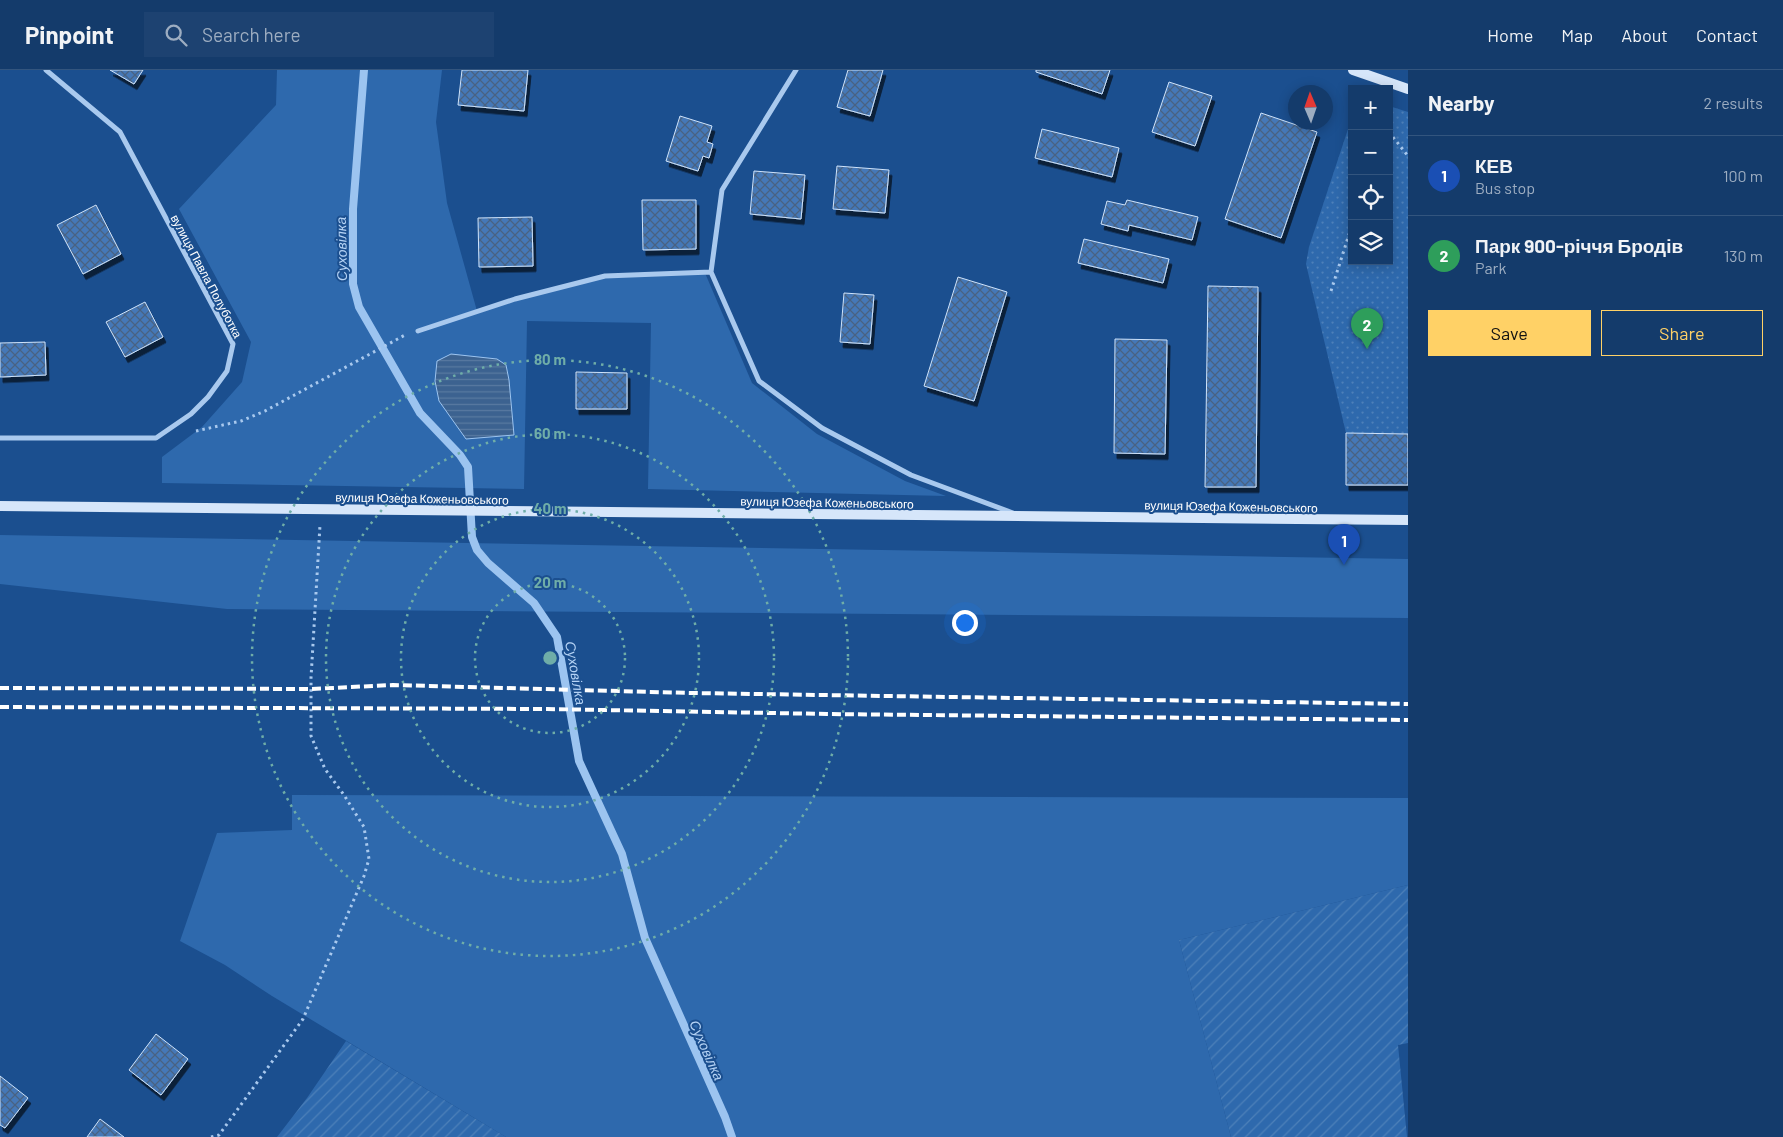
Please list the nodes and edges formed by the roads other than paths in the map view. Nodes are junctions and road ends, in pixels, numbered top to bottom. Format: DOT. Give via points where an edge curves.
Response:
graph roads {
  1 [pos="46,70"];
  2 [pos="796,70"];
  3 [pos="1352,70"];
  4 [pos="1408,89"];
  5 [pos="711,272"];
  6 [pos="418,331"];
  7 [pos="0,438"];
  8 [pos="0,506"];
  9 [pos="1023,517"];
  10 [pos="1408,520"];
  1 -- 7 [label="street, вулиця Павла Полуботка" via="120,132 233,344 227,370 208,396 191,414 156,438"];
  2 -- 5 [label="street" via="722,190"];
  3 -- 4 [label="main road"];
  5 -- 6 [label="street" via="605,276 515,299"];
  5 -- 9 [label="street, вулиця Юзефа Коженьовського" via="759,381 822,428 911,475"];
  8 -- 9 [label="main road, вулиця Юзефа Коженьовського"];
  9 -- 10 [label="main road, вулиця Юзефа Коженьовського"];
}
